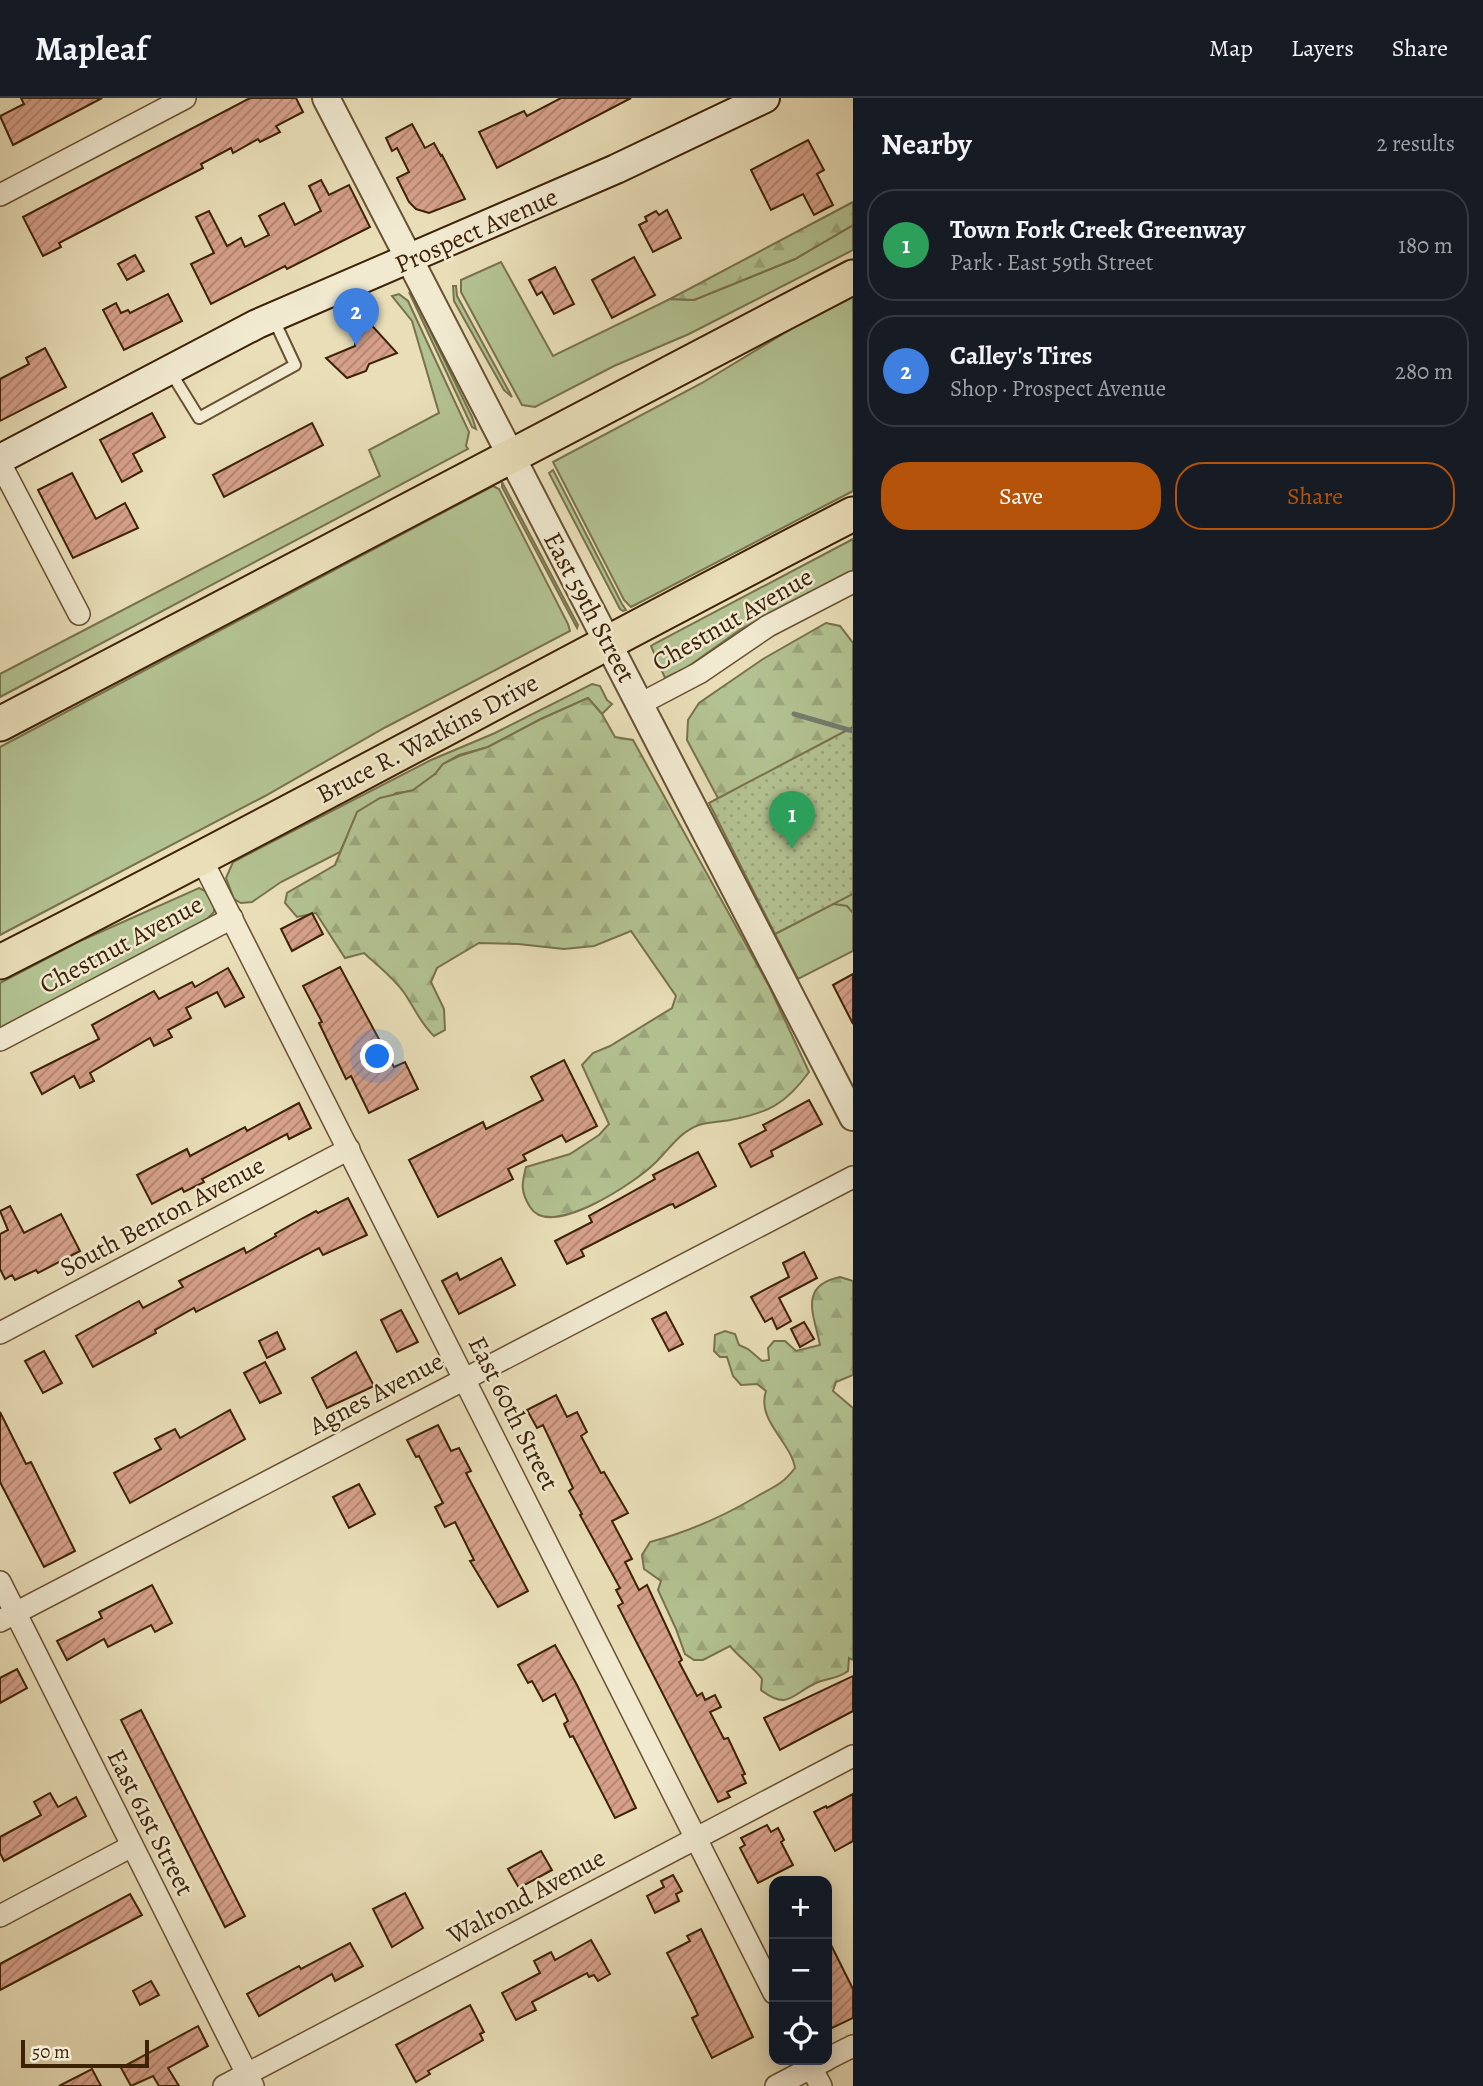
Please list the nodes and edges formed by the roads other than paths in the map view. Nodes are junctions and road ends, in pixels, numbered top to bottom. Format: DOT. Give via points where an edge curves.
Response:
graph roads {
  1 [pos="185,98"];
  2 [pos="327,98"];
  3 [pos="765,98"];
  4 [pos="0,195"];
  5 [pos="410,259"];
  6 [pos="853,277"];
  7 [pos="273,317"];
  8 [pos="169,370"];
  9 [pos="511,455"];
  10 [pos="0,461"];
  11 [pos="853,514"];
  12 [pos="853,582"];
  13 [pos="79,614"];
  14 [pos="607,641"];
  15 [pos="640,704"];
  16 [pos="0,724"];
  17 [pos="202,860"];
  18 [pos="232,918"];
  19 [pos="0,962"];
  20 [pos="0,1040"];
  21 [pos="853,1117"];
  22 [pos="349,1149"];
  23 [pos="853,1177"];
  24 [pos="0,1333"];
  25 [pos="465,1378"];
  26 [pos="0,1582"];
  27 [pos="8,1617"];
  28 [pos="853,1756"];
  29 [pos="697,1838"];
  30 [pos="132,1846"];
  31 [pos="0,1916"];
  32 [pos="769,1983"];
  33 [pos="853,2046"];
  34 [pos="818,2066"];
  35 [pos="250,2080"];
  36 [pos="224,2086"];
  37 [pos="776,2086"];
  1 -- 4 [label="street"];
  2 -- 5 [label="street, East 59th Street"];
  3 -- 5 [label="main road, Prospect Avenue"];
  5 -- 7 [label="main road, Prospect Avenue"];
  5 -- 9 [label="street, East 59th Street"];
  6 -- 9 [label="highway"];
  7 -- 8 [label="main road, Prospect Avenue"];
  7 -- 8 [label="lane" via="295,365 199,418"];
  8 -- 10 [label="main road, Prospect Avenue"];
  9 -- 14 [label="street, East 59th Street"];
  9 -- 16 [label="highway"];
  10 -- 13 [label="street"];
  11 -- 14 [label="highway, Bruce R. Watkins Drive"];
  12 -- 15 [label="street, Chestnut Avenue" via="768,626 699,673"];
  14 -- 15 [label="street, East 59th Street"];
  14 -- 17 [label="highway, Bruce R. Watkins Drive"];
  15 -- 21 [label="street, East 59th Street"];
  17 -- 18 [label="street, East 60th Street"];
  17 -- 19 [label="highway, Bruce R. Watkins Drive"];
  18 -- 20 [label="street, Chestnut Avenue"];
  18 -- 22 [label="street, East 60th Street"];
  22 -- 24 [label="street, South Benton Avenue"];
  22 -- 25 [label="street, East 60th Street"];
  23 -- 25 [label="street, Agnes Avenue"];
  25 -- 27 [label="street, Agnes Avenue"];
  25 -- 29 [label="street, East 60th Street"];
  26 -- 27 [label="street, East 61st Street"];
  27 -- 30 [label="street, East 61st Street"];
  28 -- 29 [label="street, Walrond Avenue"];
  29 -- 32 [label="street, East 60th Street"];
  29 -- 35 [label="street, Walrond Avenue"];
  30 -- 31 [label="street"];
  30 -- 35 [label="street, East 61st Street"];
  33 -- 34 [label="street"];
  34 -- 37 [label="street"];
  35 -- 36 [label="street, Walrond Avenue"];
}
